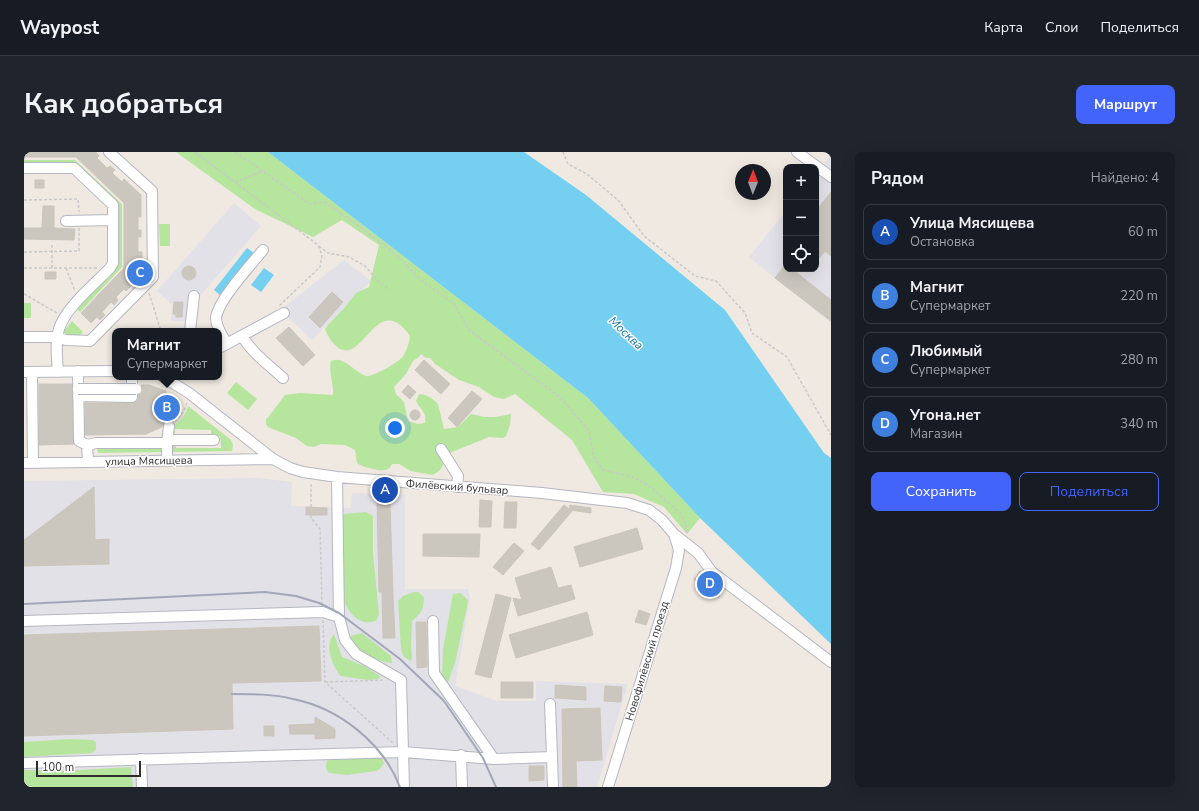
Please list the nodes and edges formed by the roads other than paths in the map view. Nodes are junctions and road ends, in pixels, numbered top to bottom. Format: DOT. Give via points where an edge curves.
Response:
graph roads {
  1 [pos="109,152"];
  2 [pos="797,152"];
  3 [pos="24,168"];
  4 [pos="831,177"];
  5 [pos="66,220"];
  6 [pos="113,220"];
  7 [pos="263,250"];
  8 [pos="194,296"];
  9 [pos="284,313"];
  10 [pos="190,328"];
  11 [pos="218,328"];
  12 [pos="242,336"];
  13 [pos="24,337"];
  14 [pos="57,337"];
  15 [pos="223,346"];
  16 [pos="78,371"];
  17 [pos="112,371"];
  18 [pos="28,372"];
  19 [pos="58,372"];
  20 [pos="283,378"];
  21 [pos="132,380"];
  22 [pos="172,380"];
  23 [pos="136,389"];
  24 [pos="78,393"];
  25 [pos="168,426"];
  26 [pos="214,440"];
  27 [pos="168,442"];
  28 [pos="87,445"];
  29 [pos="441,449"];
  30 [pos="273,459"];
  31 [pos="167,460"];
  32 [pos="88,462"];
  33 [pos="28,463"];
  34 [pos="336,477"];
  35 [pos="457,487"];
  36 [pos="674,534"];
  37 [pos="339,617"];
  38 [pos="24,621"];
  39 [pos="433,621"];
  40 [pos="831,662"];
  41 [pos="550,704"];
  42 [pos="403,752"];
  43 [pos="461,755"];
  44 [pos="552,757"];
  45 [pos="141,759"];
  46 [pos="494,759"];
  47 [pos="24,763"];
  48 [pos="142,787"];
  49 [pos="404,787"];
  50 [pos="462,787"];
  51 [pos="553,787"];
  52 [pos="608,787"];
  1 -- 14 [label="street" via="152,191 153,277 90,341"];
  2 -- 4 [label="street"];
  3 -- 6 [label="street" via="74,168 113,206"];
  5 -- 6 [label="street"];
  6 -- 14 [label="street" via="113,263 64,316"];
  7 -- 11 [label="street" via="222,302 216,318"];
  8 -- 10 [label="street"];
  9 -- 12 [label="street"];
  12 -- 15 [label="street"];
  12 -- 20 [label="street" via="246,343"];
  13 -- 14 [label="street"];
  14 -- 19 [label="street"];
  16 -- 17 [label="street"];
  16 -- 19 [label="street"];
  16 -- 24 [label="street"];
  18 -- 19 [label="street"];
  18 -- 33 [label="street"];
  21 -- 24 [label="street" via="132,397"];
  22 -- 30 [label="street, Филёвский бульвар"];
  23 -- 24 [label="street, bridge"];
  24 -- 28 [label="street" via="79,441"];
  25 -- 27 [label="street"];
  26 -- 27 [label="street"];
  27 -- 28 [label="street"];
  27 -- 31 [label="street"];
  28 -- 32 [label="street"];
  29 -- 35 [label="street" via="458,476"];
  30 -- 31 [label="street, улица Мясищева"];
  30 -- 34 [label="street, Филёвский бульвар" via="303,472"];
  31 -- 32 [label="street, улица Мясищева"];
  32 -- 33 [label="street, улица Мясищева"];
  34 -- 35 [label="street, Филёвский бульвар"];
  34 -- 37 [label="street"];
  35 -- 36 [label="street, Филёвский бульвар" via="627,503 649,510"];
  36 -- 40 [label="street, Филёвский бульвар" via="698,554 712,572"];
  36 -- 52 [label="street, Новофилёвский проезд" via="679,550 676,568"];
  37 -- 38 [label="street" via="322,612"];
  37 -- 42 [label="street" via="345,640 356,654 401,680"];
  39 -- 46 [label="street" via="434,672"];
  41 -- 44 [label="street"];
  42 -- 43 [label="street"];
  42 -- 45 [label="street"];
  42 -- 49 [label="street"];
  43 -- 46 [label="street"];
  43 -- 50 [label="street"];
  44 -- 46 [label="street"];
  44 -- 51 [label="street"];
  45 -- 47 [label="street"];
  45 -- 48 [label="street"];
}
